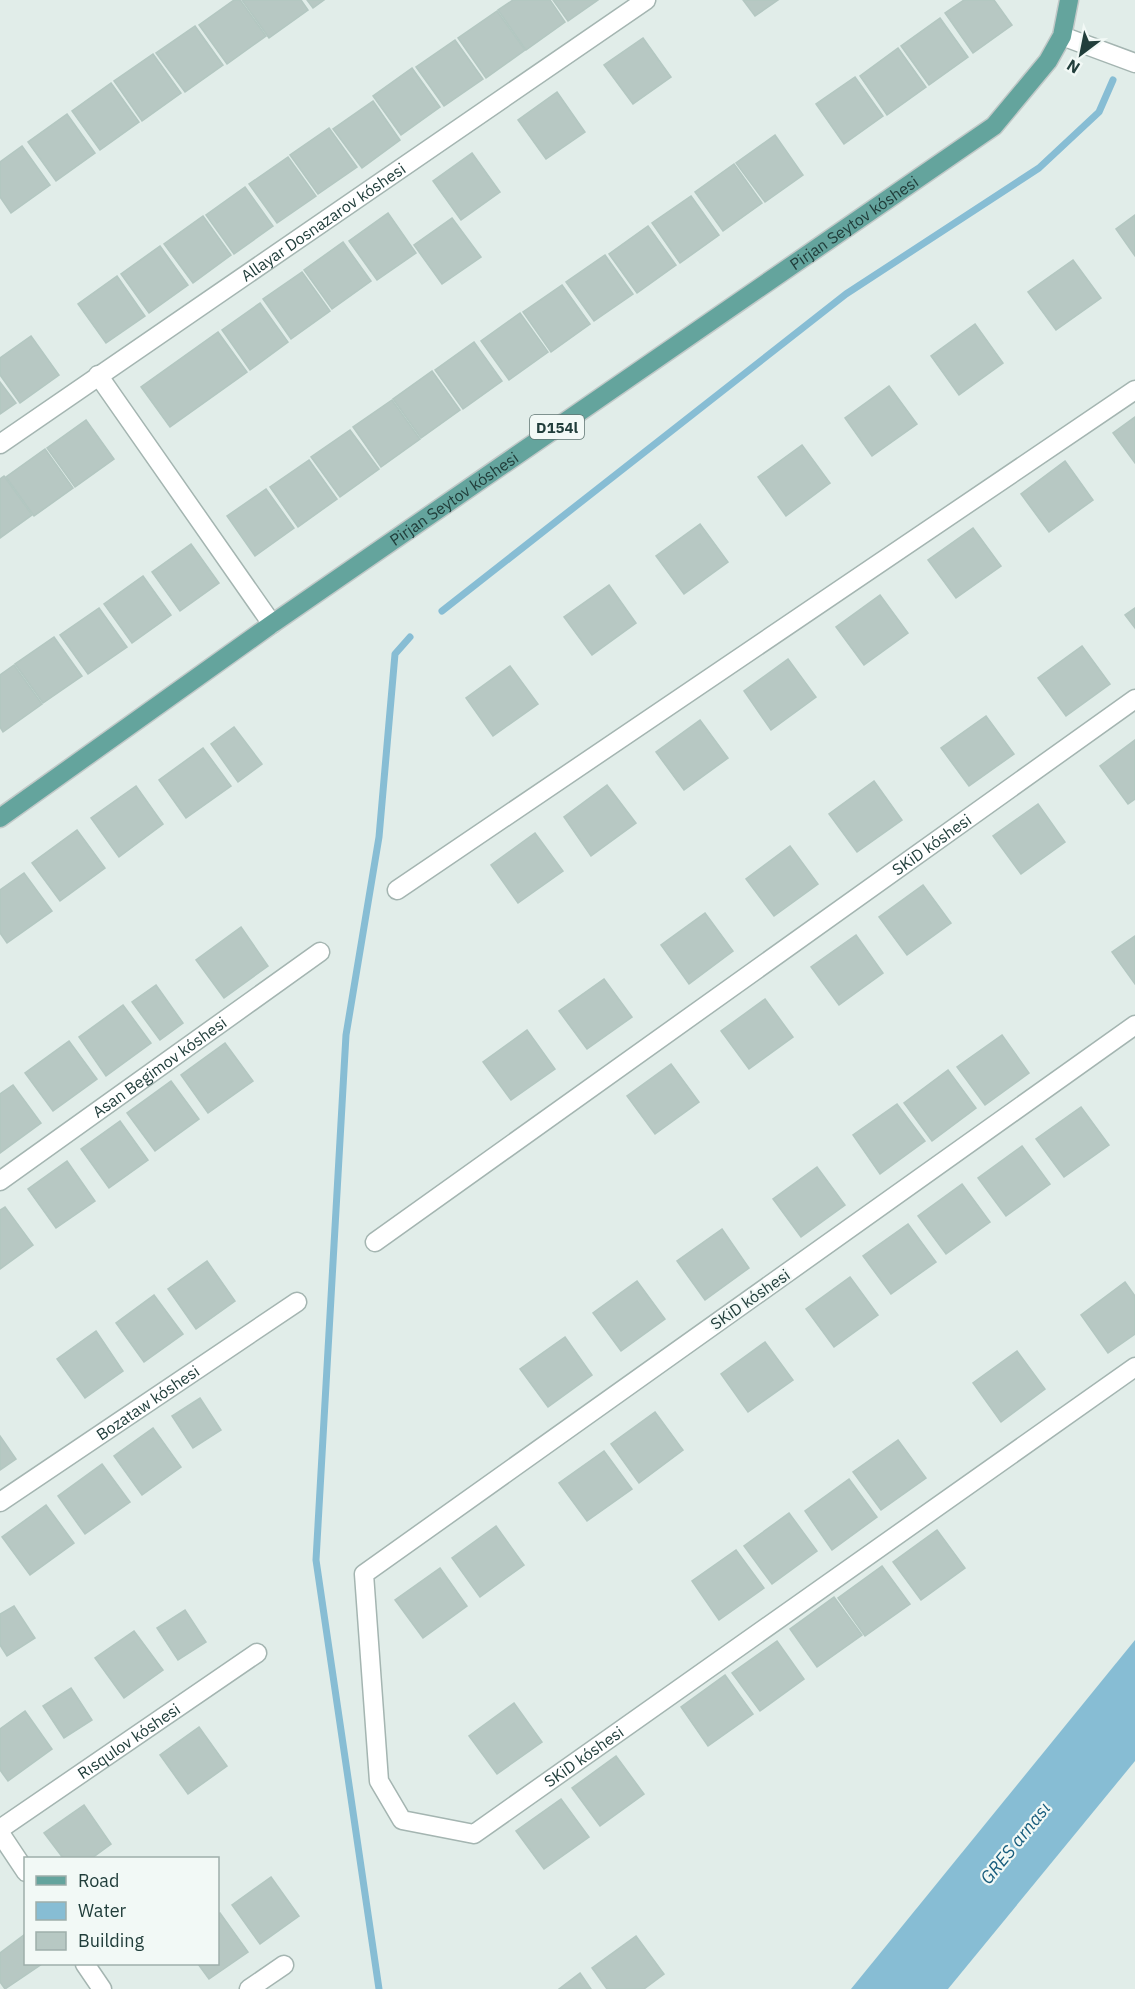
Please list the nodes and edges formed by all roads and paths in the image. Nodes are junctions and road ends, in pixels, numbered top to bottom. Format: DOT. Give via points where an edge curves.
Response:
graph roads {
  1 [pos="646,0"];
  2 [pos="1069,0"];
  3 [pos="1062,36"];
  4 [pos="1135,63"];
  5 [pos="98,375"];
  6 [pos="1135,390"];
  7 [pos="0,444"];
  8 [pos="272,624"];
  9 [pos="1135,699"];
  10 [pos="0,818"];
  11 [pos="397,890"];
  12 [pos="321,952"];
  13 [pos="1135,1025"];
  14 [pos="0,1181"];
  15 [pos="375,1242"];
  16 [pos="297,1302"];
  17 [pos="1135,1367"];
  18 [pos="0,1502"];
  19 [pos="257,1653"];
  20 [pos="0,1831"];
  21 [pos="24,1869"];
  22 [pos="86,1965"];
  23 [pos="284,1965"];
  24 [pos="102,1989"];
  25 [pos="249,1989"];
  1 -- 5 [label="street, Allayar Dosnazarov kóshesi"];
  2 -- 3 [label="main road, Pirjan Seytov kóshesi / D154l"];
  3 -- 4 [label="street"];
  3 -- 8 [label="main road, Pirjan Seytov kóshesi / D154l" via="1048,61 994,126"];
  5 -- 7 [label="street, Allayar Dosnazarov kóshesi"];
  5 -- 8 [label="street"];
  6 -- 11 [label="street"];
  8 -- 10 [label="main road, Pirjan Seytov kóshesi / D154l"];
  9 -- 15 [label="street, SKiD kóshesi"];
  12 -- 14 [label="street, Asan Begimov kóshesi"];
  13 -- 17 [label="street, SKiD kóshesi" via="364,1574 379,1781 402,1820 474,1834"];
  16 -- 18 [label="street, Bozataw kóshesi"];
  19 -- 20 [label="street, Rısqulov kóshesi"];
  20 -- 21 [label="street"];
  22 -- 24 [label="street"];
  23 -- 25 [label="street"];
}
